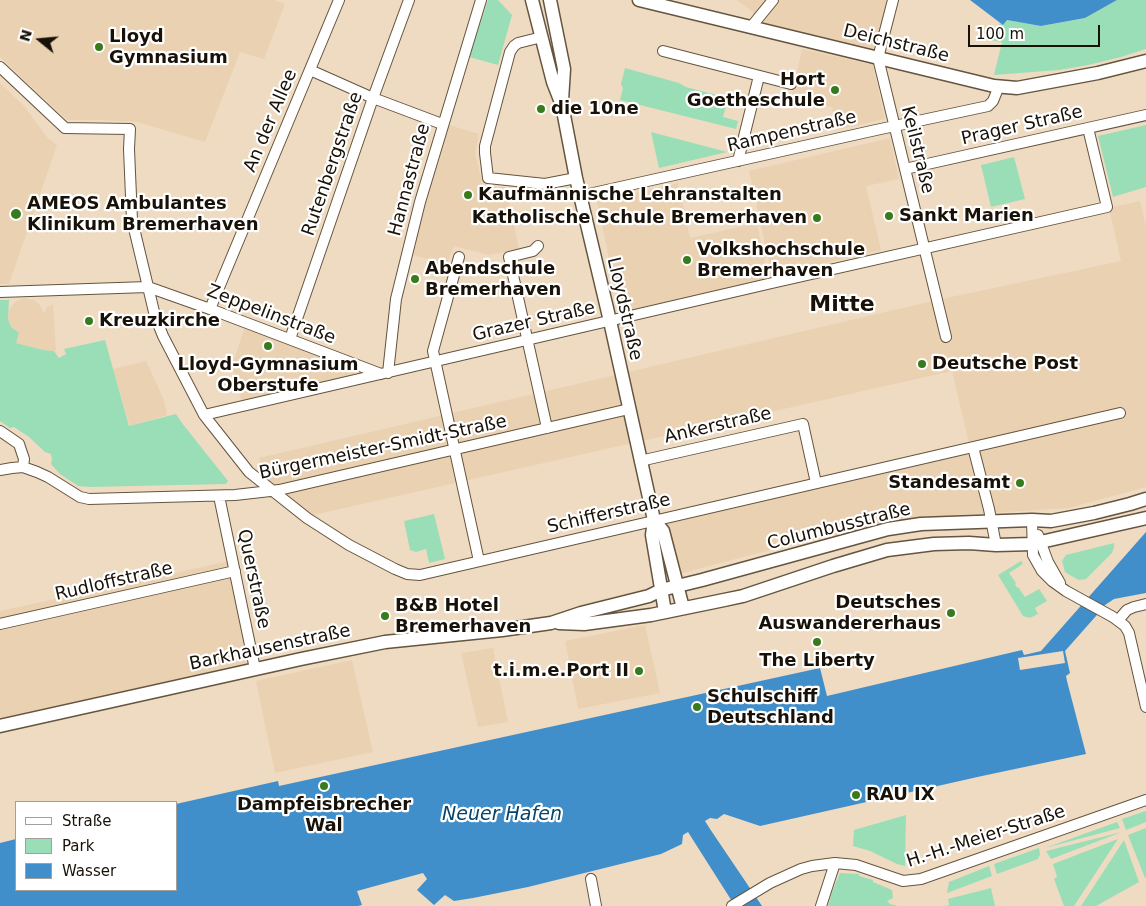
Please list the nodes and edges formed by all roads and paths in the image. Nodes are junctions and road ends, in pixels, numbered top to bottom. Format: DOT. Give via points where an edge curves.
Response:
graph roads {
  1 [pos="339,0"];
  2 [pos="409,0"];
  3 [pos="481,0"];
  4 [pos="532,0"];
  5 [pos="550,0"];
  6 [pos="639,0"];
  7 [pos="773,0"];
  8 [pos="893,0"];
  9 [pos="751,27"];
  10 [pos="542,37"];
  11 [pos="663,51"];
  12 [pos="878,58"];
  13 [pos="1146,61"];
  14 [pos="0,67"];
  15 [pos="310,70"];
  16 [pos="759,76"];
  17 [pos="791,84"];
  18 [pos="999,86"];
  19 [pos="373,98"];
  20 [pos="562,105"];
  21 [pos="1146,115"];
  22 [pos="442,124"];
  23 [pos="895,126"];
  24 [pos="1088,128"];
  25 [pos="738,161"];
  26 [pos="905,169"];
  27 [pos="576,178"];
  28 [pos="580,196"];
  29 [pos="538,246"];
  30 [pos="925,248"];
  31 [pos="459,257"];
  32 [pos="148,287"];
  33 [pos="0,292"];
  34 [pos="210,309"];
  35 [pos="610,321"];
  36 [pos="946,337"];
  37 [pos="290,339"];
  38 [pos="527,340"];
  39 [pos="435,362"];
  40 [pos="385,374"];
  41 [pos="629,409"];
  42 [pos="1120,413"];
  43 [pos="204,415"];
  44 [pos="546,428"];
  45 [pos="0,431"];
  46 [pos="973,447"];
  47 [pos="454,450"];
  48 [pos="640,460"];
  49 [pos="23,467"];
  50 [pos="0,470"];
  51 [pos="816,483"];
  52 [pos="272,491"];
  53 [pos="219,496"];
  54 [pos="1146,499"];
  55 [pos="1146,518"];
  56 [pos="654,520"];
  57 [pos="1032,520"];
  58 [pos="992,522"];
  59 [pos="1037,543"];
  60 [pos="996,545"];
  61 [pos="479,561"];
  62 [pos="234,571"];
  63 [pos="677,586"];
  64 [pos="661,590"];
  65 [pos="1146,604"];
  66 [pos="683,608"];
  67 [pos="665,612"];
  68 [pos="1119,621"];
  69 [pos="551,623"];
  70 [pos="0,624"];
  71 [pos="255,669"];
  72 [pos="1146,707"];
  73 [pos="0,726"];
  74 [pos="1146,800"];
  75 [pos="835,864"];
  76 [pos="591,879"];
  77 [pos="733,905"];
  78 [pos="596,906"];
  79 [pos="821,906"];
  1 -- 15 [label="street, An der Allee"];
  2 -- 19 [label="street, Rutenbergstraße"];
  3 -- 22 [label="street, Hannastraße"];
  4 -- 10 [label="main road, Lloydstraße"];
  5 -- 20 [label="main road, Lloydstraße" via="564,69"];
  6 -- 9 [label="main road, Deichstraße"];
  7 -- 9 [label="street"];
  8 -- 12 [label="street"];
  9 -- 12 [label="main road, Deichstraße"];
  10 -- 20 [label="main road, Lloydstraße"];
  10 -- 27 [label="street" via="518,43 510,52 486,146 488,178 545,184"];
  11 -- 16 [label="street"];
  12 -- 18 [label="main road, Deichstraße"];
  12 -- 23 [label="street, Keilstraße"];
  13 -- 18 [label="main road, Deichstraße" via="1017,88"];
  14 -- 32 [label="street, Schifferstraße" via="65,128 130,129 132,220"];
  15 -- 19 [label="street"];
  15 -- 34 [label="street, An der Allee"];
  16 -- 17 [label="street"];
  16 -- 25 [label="street"];
  18 -- 23 [label="street, Rampenstraße" via="988,106"];
  19 -- 22 [label="street"];
  19 -- 37 [label="street, Rutenbergstraße"];
  20 -- 27 [label="main road, Lloydstraße"];
  21 -- 24 [label="street, Prager Straße"];
  22 -- 40 [label="street, Hannastraße" via="396,299"];
  23 -- 25 [label="street, Rampenstraße"];
  23 -- 26 [label="street, Keilstraße"];
  24 -- 26 [label="street, Prager Straße"];
  24 -- 30 [label="street, Grazer Straße" via="1107,207"];
  25 -- 28 [label="street, Rampenstraße"];
  26 -- 30 [label="street, Keilstraße"];
  27 -- 28 [label="main road, Lloydstraße"];
  28 -- 35 [label="main road, Lloydstraße"];
  29 -- 38 [label="street" via="533,251 509,256"];
  30 -- 35 [label="street, Grazer Straße"];
  30 -- 36 [label="street, Keilstraße"];
  31 -- 39 [label="street" via="433,351"];
  32 -- 33 [label="street"];
  32 -- 34 [label="street, Zeppelinstraße"];
  32 -- 43 [label="street, Schifferstraße" via="163,336"];
  34 -- 37 [label="street, Zeppelinstraße"];
  35 -- 38 [label="street, Grazer Straße"];
  35 -- 41 [label="main road, Lloydstraße"];
  37 -- 40 [label="street, Zeppelinstraße"];
  38 -- 39 [label="street, Grazer Straße"];
  38 -- 44 [label="street"];
  39 -- 40 [label="street, Grazer Straße"];
  39 -- 47 [label="street"];
  40 -- 43 [label="street, Grazer Straße"];
  41 -- 44 [label="street, Bürgermeister-Smidt-Straße"];
  41 -- 48 [label="main road, Lloydstraße"];
  42 -- 46 [label="street, Schifferstraße"];
  43 -- 52 [label="street, Schifferstraße" via="249,472"];
  44 -- 47 [label="street, Bürgermeister-Smidt-Straße"];
  45 -- 49 [label="street" via="19,444"];
  46 -- 51 [label="street, Schifferstraße"];
  46 -- 58 [label="street"];
  47 -- 52 [label="street, Bürgermeister-Smidt-Straße"];
  47 -- 61 [label="street"];
  48 -- 51 [label="street, Ankerstraße" via="803,424"];
  48 -- 56 [label="main road, Lloydstraße"];
  49 -- 50 [label="street, Bürgermeister-Smidt-Straße"];
  49 -- 53 [label="street, Bürgermeister-Smidt-Straße" via="84,498"];
  51 -- 56 [label="street, Schifferstraße"];
  52 -- 53 [label="street, Bürgermeister-Smidt-Straße"];
  52 -- 61 [label="street, Schifferstraße" via="340,539 407,574 420,575"];
  53 -- 62 [label="street, Querstraße"];
  54 -- 57 [label="main road, Columbusstraße" via="1051,521"];
  55 -- 59 [label="main road, Columbusstraße"];
  56 -- 61 [label="street, Schifferstraße"];
  56 -- 63 [label="main road, Lloydstraße" via="663,531"];
  56 -- 64 [label="main road, Lloydstraße" via="652,535"];
  57 -- 58 [label="main road, Columbusstraße"];
  57 -- 59 [label="street"];
  58 -- 60 [label="street"];
  58 -- 63 [label="main road, Columbusstraße" via="921,524 888,529"];
  59 -- 60 [label="main road, Columbusstraße"];
  59 -- 68 [label="street" via="1033,555 1052,581"];
  60 -- 66 [label="main road, Columbusstraße" via="934,544 887,550 743,596"];
  62 -- 70 [label="street, Rudloffstraße"];
  62 -- 71 [label="street, Querstraße"];
  63 -- 64 [label="main road, Columbusstraße"];
  63 -- 66 [label="main road, Lloydstraße"];
  64 -- 67 [label="main road, Lloydstraße"];
  64 -- 69 [label="main road, Barkhausenstraße"];
  65 -- 68 [label="street" via="1127,610"];
  66 -- 67 [label="main road, Columbusstraße"];
  67 -- 69 [label="main road, Barkhausenstraße" via="584,624"];
  68 -- 72 [label="street" via="1129,633"];
  69 -- 71 [label="main road, Barkhausenstraße" via="385,642"];
  71 -- 73 [label="main road, Barkhausenstraße"];
  74 -- 75 [label="street, H.-H.-Meier-Straße" via="921,879 903,881 876,871"];
  75 -- 77 [label="street, H.-H.-Meier-Straße" via="801,869"];
  75 -- 79 [label="street"];
  76 -- 78 [label="street"];
}
